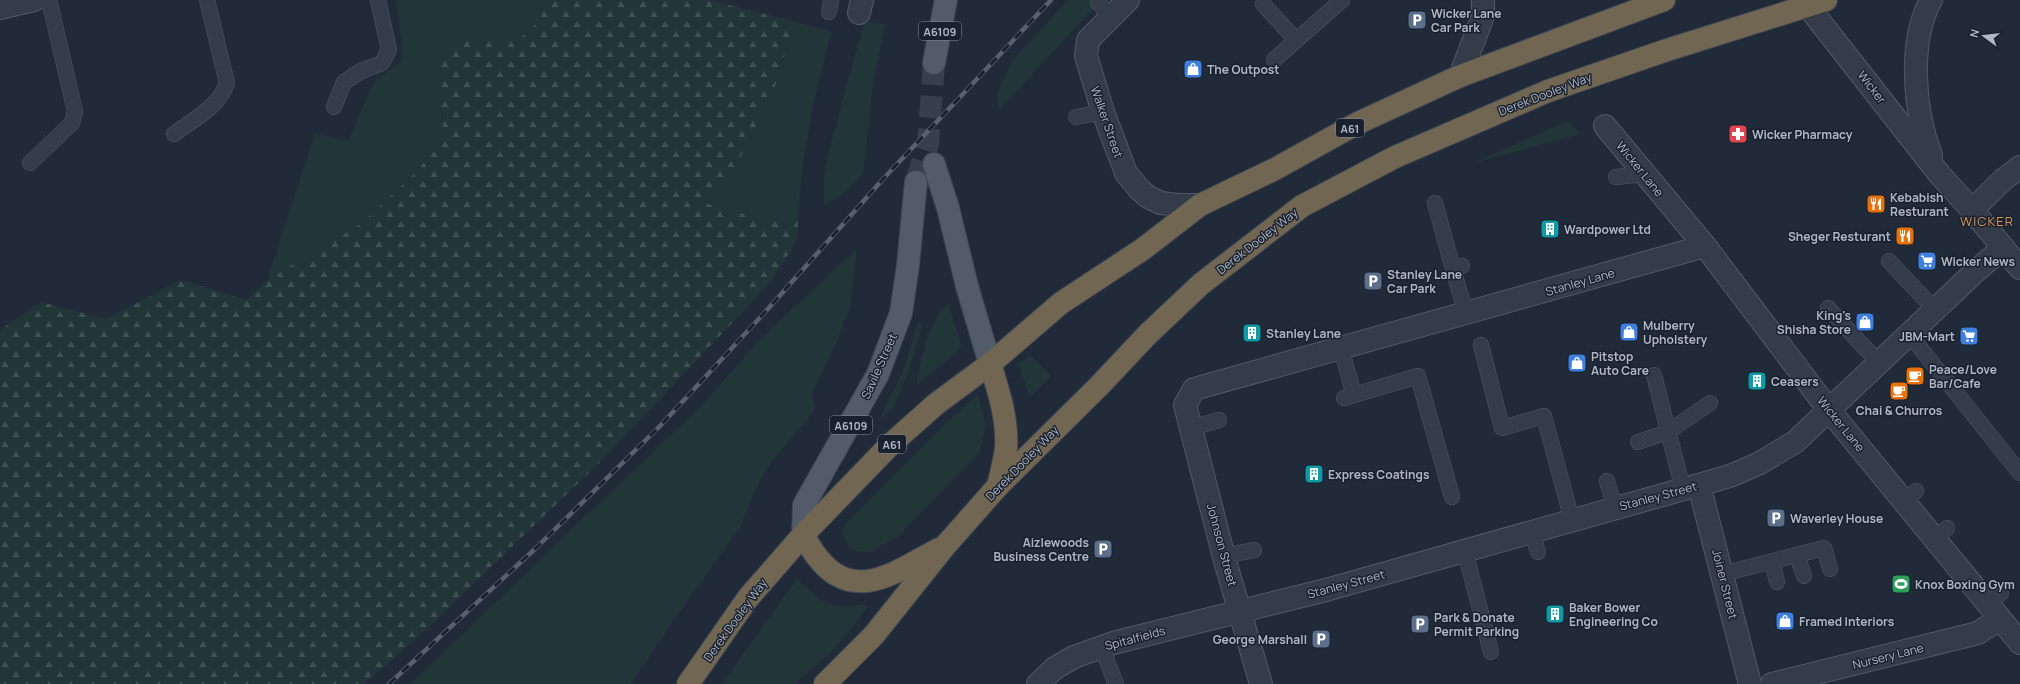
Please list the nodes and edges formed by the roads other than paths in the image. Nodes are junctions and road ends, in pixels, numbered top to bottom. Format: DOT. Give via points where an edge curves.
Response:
graph roads {
  1 [pos="34,0"];
  2 [pos="49,0"];
  3 [pos="207,0"];
  4 [pos="378,0"];
  5 [pos="946,0"];
  6 [pos="1128,0"];
  7 [pos="1342,0"];
  8 [pos="1664,0"];
  9 [pos="1931,0"];
  10 [pos="1484,2"];
  11 [pos="1812,2"];
  12 [pos="1263,4"];
  13 [pos="0,8"];
  14 [pos="1296,40"];
  15 [pos="1274,60"];
  16 [pos="934,63"];
  17 [pos="1460,76"];
  18 [pos="334,107"];
  19 [pos="1102,112"];
  20 [pos="1076,117"];
  21 [pos="1605,126"];
  22 [pos="174,134"];
  23 [pos="30,163"];
  24 [pos="934,164"];
  25 [pos="2020,167"];
  26 [pos="1644,174"];
  27 [pos="1940,175"];
  28 [pos="1616,177"];
  29 [pos="916,182"];
  30 [pos="1435,203"];
  31 [pos="1200,205"];
  32 [pos="1972,210"];
  33 [pos="1705,246"];
  34 [pos="2003,248"];
  35 [pos="1889,261"];
  36 [pos="2020,268"];
  37 [pos="1828,308"];
  38 [pos="1935,310"];
  39 [pos="1466,314"];
  40 [pos="1909,334"];
  41 [pos="1481,345"];
  42 [pos="1341,348"];
  43 [pos="1879,363"];
  44 [pos="990,364"];
  45 [pos="1654,375"];
  46 [pos="1710,403"];
  47 [pos="1186,405"];
  48 [pos="1829,410"];
  49 [pos="1219,420"];
  50 [pos="1191,428"];
  51 [pos="1668,432"];
  52 [pos="1638,442"];
  53 [pos="2020,473"];
  54 [pos="1607,481"];
  55 [pos="998,486"];
  56 [pos="1691,487"];
  57 [pos="1452,497"];
  58 [pos="1615,508"];
  59 [pos="1572,520"];
  60 [pos="803,535"];
  61 [pos="945,546"];
  62 [pos="1254,550"];
  63 [pos="1465,551"];
  64 [pos="1798,555"];
  65 [pos="1224,556"];
  66 [pos="1772,561"];
  67 [pos="1830,569"];
  68 [pos="1722,574"];
  69 [pos="1804,576"];
  70 [pos="1777,582"];
  71 [pos="1996,605"];
  72 [pos="1240,610"];
  73 [pos="2020,643"];
  74 [pos="1102,646"];
  75 [pos="1491,652"];
  76 [pos="688,684"];
  77 [pos="825,684"];
  78 [pos="1038,684"];
  79 [pos="1116,684"];
  80 [pos="1260,684"];
  81 [pos="1750,684"];
  82 [pos="1772,684"];
  1 -- 13 [label="street"];
  2 -- 23 [label="lane" via="75,111 72,123"];
  3 -- 22 [label="lane" via="227,83 223,95 211,107"];
  4 -- 18 [label="lane" via="389,50 382,63 361,71 344,82"];
  5 -- 16 [label="main road, A6109"];
  6 -- 19 [label="street, Walker Street" via="1105,9 1088,40 1086,56"];
  7 -- 14 [label="lane"];
  8 -- 17 [label="highway, Derek Dooley Way / A61"];
  9 -- 27 [label="street, Wicker" via="1920,30 1917,92 1927,146"];
  10 -- 17 [label="street" via="1483,16"];
  11 -- 27 [label="street, Wicker"];
  11 -- 55 [label="highway, Derek Dooley Way" via="1548,91 1396,158 1302,206 1201,284"];
  12 -- 14 [label="lane"];
  14 -- 15 [label="lane"];
  17 -- 31 [label="highway, Derek Dooley Way / A61" via="1358,123 1275,169"];
  19 -- 20 [label="lane"];
  19 -- 31 [label="street, Walker Street" via="1129,178 1148,197 1161,203 1178,206"];
  21 -- 26 [label="street, Wicker Lane"];
  24 -- 44 [label="main road" via="948,208 966,286"];
  25 -- 32 [label="street"];
  26 -- 28 [label="lane"];
  26 -- 33 [label="street, Wicker Lane"];
  27 -- 32 [label="street, Wicker"];
  29 -- 60 [label="main road, Savile Street / A6109" via="901,313 878,374 804,505"];
  30 -- 39 [label="lane" via="1458,268"];
  31 -- 44 [label="highway, Derek Dooley Way / A61" via="1142,249 1061,303"];
  32 -- 34 [label="street, Wicker"];
  33 -- 39 [label="street, Stanley Lane" via="1558,294"];
  33 -- 48 [label="street, Wicker Lane"];
  34 -- 36 [label="street, Wicker"];
  34 -- 38 [label="street, Stanley Street"];
  35 -- 38 [label="lane"];
  37 -- 43 [label="lane"];
  38 -- 40 [label="street, Stanley Street"];
  39 -- 42 [label="street, Stanley Lane"];
  40 -- 43 [label="street, Stanley Street"];
  40 -- 53 [label="lane"];
  41 -- 59 [label="lane" via="1502,428 1544,416"];
  42 -- 47 [label="street, Stanley Lane" via="1194,389"];
  42 -- 57 [label="lane" via="1349,397 1418,376"];
  43 -- 48 [label="street, Stanley Street"];
  44 -- 55 [label="highway" via="1000,395 1006,432 1006,451"];
  44 -- 60 [label="highway, Derek Dooley Way / A61" via="936,404 891,444"];
  45 -- 51 [label="lane"];
  46 -- 51 [label="lane"];
  47 -- 50 [label="street, Johnson Street"];
  48 -- 56 [label="street, Stanley Street" via="1789,446 1730,476"];
  48 -- 71 [label="street, Wicker Lane" via="1910,496"];
  49 -- 50 [label="lane"];
  50 -- 65 [label="street, Johnson Street"];
  51 -- 52 [label="lane"];
  51 -- 56 [label="lane"];
  54 -- 58 [label="lane"];
  55 -- 61 [label="highway, Derek Dooley Way"];
  56 -- 58 [label="street, Stanley Street"];
  56 -- 68 [label="street, Joiner Street"];
  58 -- 59 [label="street, Stanley Street"];
  59 -- 63 [label="street, Stanley Street" via="1535,542"];
  60 -- 61 [label="highway" via="817,558 830,570 844,579 862,583 879,580"];
  60 -- 76 [label="highway, Derek Dooley Way / A61" via="748,598"];
  61 -- 77 [label="highway, Derek Dooley Way" via="874,635"];
  62 -- 65 [label="lane"];
  63 -- 72 [label="street, Stanley Street" via="1326,590"];
  63 -- 75 [label="lane"];
  64 -- 66 [label="lane"];
  64 -- 67 [label="lane" via="1824,548"];
  64 -- 69 [label="lane"];
  65 -- 72 [label="street, Johnson Street"];
  66 -- 68 [label="lane"];
  66 -- 70 [label="lane"];
  68 -- 81 [label="street, Joiner Street"];
  71 -- 73 [label="street, Wicker Lane"];
  71 -- 82 [label="street, Nursery Lane" via="1978,634 1844,672"];
  72 -- 74 [label="street, Spitalfields"];
  72 -- 80 [label="street, Johnson Street"];
  74 -- 78 [label="street, Spitalfields" via="1055,668"];
  74 -- 79 [label="lane"];
}
